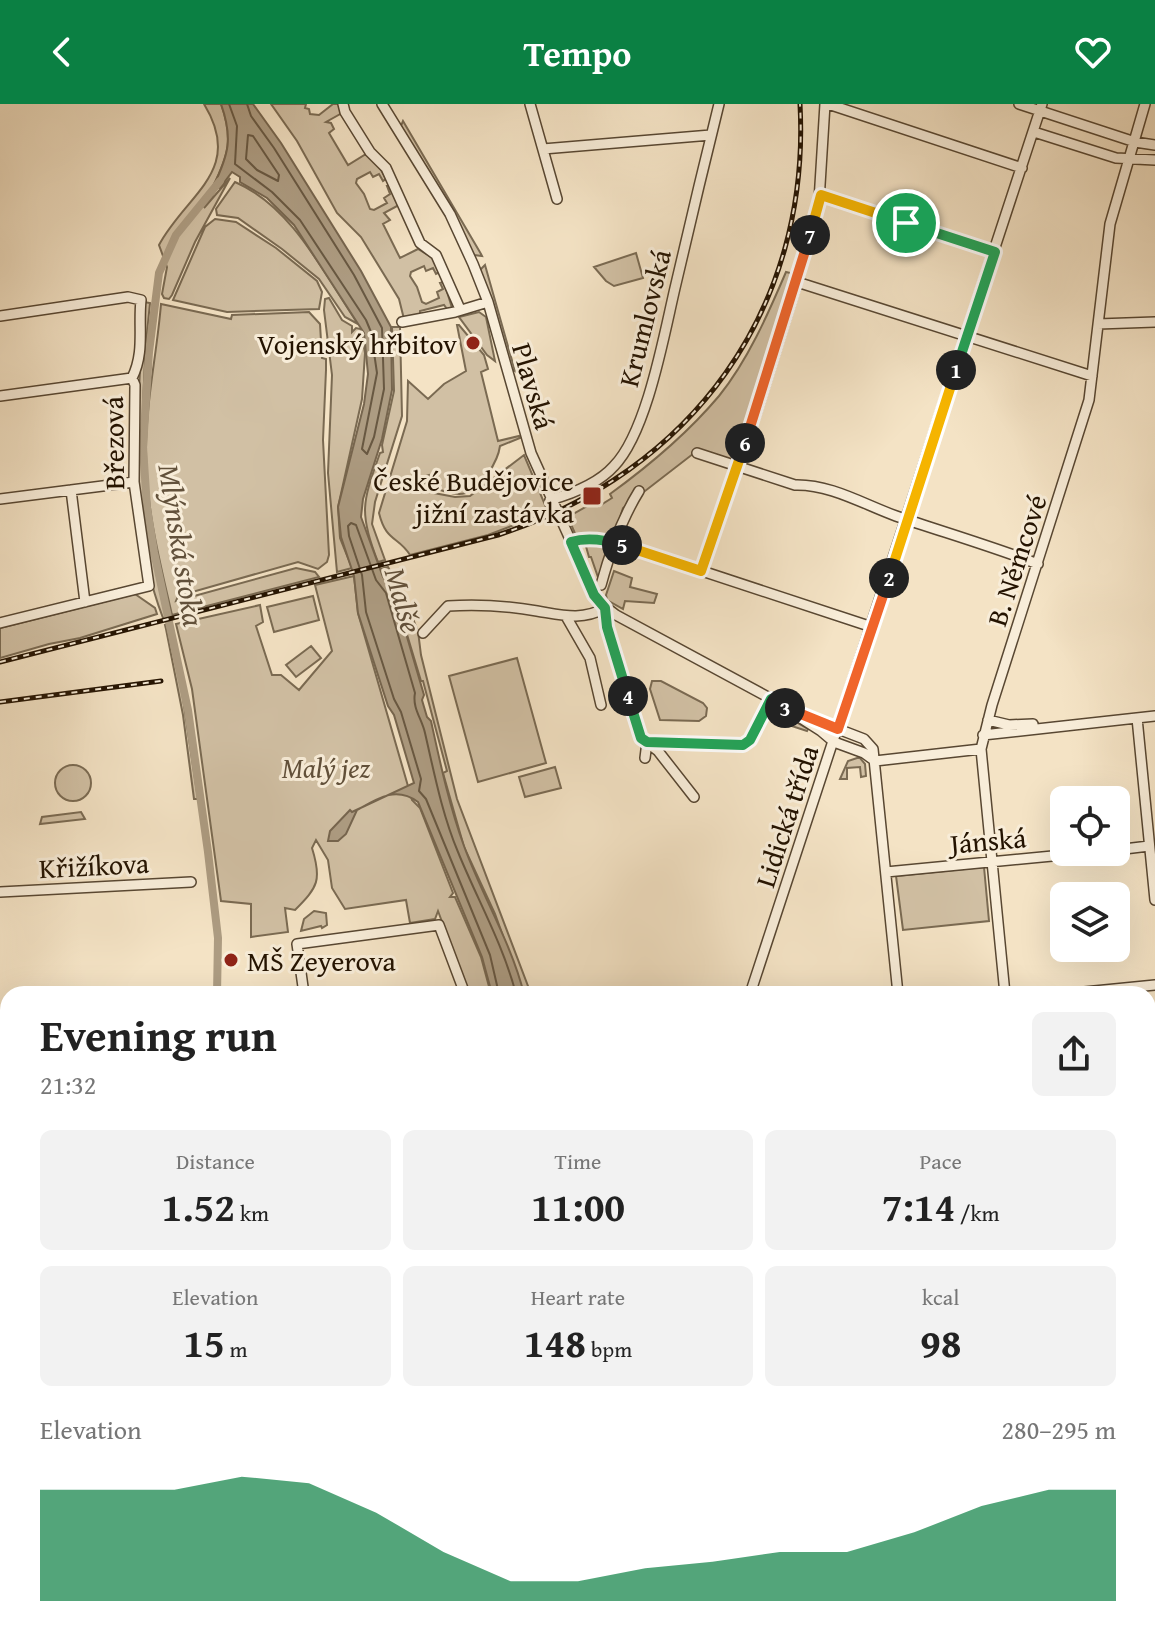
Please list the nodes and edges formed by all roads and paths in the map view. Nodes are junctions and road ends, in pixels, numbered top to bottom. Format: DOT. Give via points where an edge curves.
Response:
graph roads {
  1 [pos="343,104"];
  2 [pos="382,104"];
  3 [pos="530,104"];
  4 [pos="719,104"];
  5 [pos="826,104"];
  6 [pos="1019,104"];
  7 [pos="1145,104"];
  8 [pos="1041,108"];
  9 [pos="1034,132"];
  10 [pos="711,135"];
  11 [pos="1135,142"];
  12 [pos="1155,145"];
  13 [pos="543,149"];
  14 [pos="1129,160"];
  15 [pos="1155,160"];
  16 [pos="1022,168"];
  17 [pos="821,195"];
  18 [pos="557,199"];
  19 [pos="995,252"];
  20 [pos="797,282"];
  21 [pos="488,302"];
  22 [pos="458,310"];
  23 [pos="0,316"];
  24 [pos="402,322"];
  25 [pos="1155,322"];
  26 [pos="1098,324"];
  27 [pos="967,337"];
  28 [pos="1092,376"];
  29 [pos="132,378"];
  30 [pos="0,396"];
  31 [pos="697,453"];
  32 [pos="736,466"];
  33 [pos="134,482"];
  34 [pos="71,490"];
  35 [pos="639,491"];
  36 [pos="0,499"];
  37 [pos="550,500"];
  38 [pos="907,520"];
  39 [pos="571,542"];
  40 [pos="615,543"];
  41 [pos="1038,564"];
  42 [pos="701,571"];
  43 [pos="601,585"];
  44 [pos="85,602"];
  45 [pos="605,608"];
  46 [pos="567,618"];
  47 [pos="0,623"];
  48 [pos="872,627"];
  49 [pos="423,633"];
  50 [pos="771,699"];
  51 [pos="601,705"];
  52 [pos="796,715"];
  53 [pos="1155,716"];
  54 [pos="1137,718"];
  55 [pos="988,720"];
  56 [pos="1048,727"];
  57 [pos="838,729"];
  58 [pos="983,735"];
  59 [pos="644,740"];
  60 [pos="834,742"];
  61 [pos="981,749"];
  62 [pos="645,758"];
  63 [pos="875,761"];
  64 [pos="694,797"];
  65 [pos="1149,846"];
  66 [pos="1130,848"];
  67 [pos="1050,856"];
  68 [pos="991,862"];
  69 [pos="886,872"];
  70 [pos="191,882"];
  71 [pos="0,892"];
  72 [pos="1155,900"];
  73 [pos="303,986"];
  74 [pos="462,986"];
  75 [pos="753,986"];
  76 [pos="897,986"];
  77 [pos="1004,986"];
  1 -- 22 [label="street" via="370,152 386,168 420,243 436,255"];
  2 -- 21 [label="street, Plavská" via="450,214"];
  3 -- 13 [label="street"];
  4 -- 10 [label="street, Krumlovská"];
  5 -- 16 [label="street"];
  5 -- 17 [label="street"];
  6 -- 8 [label="street"];
  7 -- 11 [label="street, B. Němcové"];
  8 -- 9 [label="street, Lidická třída"];
  8 -- 11 [label="street"];
  9 -- 14 [label="street"];
  9 -- 16 [label="street, Lidická třída"];
  10 -- 13 [label="street"];
  10 -- 37 [label="street, Krumlovská" via="653,380 631,440 606,474"];
  11 -- 12 [label="street"];
  11 -- 14 [label="street, B. Němcové"];
  13 -- 18 [label="street"];
  14 -- 15 [label="street"];
  14 -- 26 [label="street, B. Němcové" via="1110,224"];
  16 -- 19 [label="street, Lidická třída"];
  17 -- 19 [label="street"];
  17 -- 20 [label="street"];
  19 -- 27 [label="street, Lidická třída"];
  20 -- 27 [label="street"];
  20 -- 32 [label="street"];
  21 -- 22 [label="street"];
  21 -- 37 [label="street, Plavská" via="526,440"];
  22 -- 24 [label="street"];
  23 -- 29 [label="street, Březová" via="128,297 141,300 142,341"];
  25 -- 26 [label="street"];
  26 -- 28 [label="street, B. Němcové"];
  27 -- 28 [label="street"];
  27 -- 38 [label="street, Lidická třída"];
  28 -- 41 [label="street, B. Němcové" via="1088,405"];
  29 -- 30 [label="street"];
  29 -- 33 [label="street, Březová"];
  31 -- 32 [label="street"];
  32 -- 38 [label="street" via="811,485"];
  32 -- 42 [label="street"];
  33 -- 34 [label="street"];
  33 -- 44 [label="street, Březová" via="149,586"];
  34 -- 36 [label="street"];
  34 -- 44 [label="street"];
  35 -- 40 [label="street"];
  37 -- 39 [label="street, Plavská"];
  38 -- 41 [label="street"];
  38 -- 48 [label="street, Lidická třída"];
  39 -- 40 [label="street"];
  39 -- 45 [label="street, Plavská"];
  40 -- 42 [label="street"];
  40 -- 43 [label="street"];
  41 -- 55 [label="street, B. Němcové"];
  42 -- 48 [label="street"];
  44 -- 47 [label="street"];
  45 -- 46 [label="street"];
  45 -- 50 [label="street"];
  45 -- 59 [label="street"];
  46 -- 49 [label="street" via="466,604 448,606"];
  46 -- 51 [label="street" via="590,658"];
  48 -- 57 [label="street, Lidická třída"];
  50 -- 52 [label="street"];
  50 -- 59 [label="street" via="743,745"];
  52 -- 57 [label="street"];
  52 -- 60 [label="street"];
  53 -- 54 [label="street"];
  54 -- 56 [label="street"];
  54 -- 65 [label="street"];
  55 -- 56 [label="street"];
  55 -- 58 [label="street, B. Němcové"];
  56 -- 58 [label="street"];
  57 -- 60 [label="street, Lidická třída"];
  57 -- 63 [label="street" via="864,739"];
  58 -- 61 [label="street, B. Němcové"];
  59 -- 62 [label="street"];
  59 -- 64 [label="street"];
  60 -- 63 [label="street"];
  60 -- 75 [label="street, Lidická třída"];
  61 -- 63 [label="street"];
  61 -- 68 [label="street, B. Němcové"];
  63 -- 69 [label="street"];
  65 -- 66 [label="street"];
  65 -- 72 [label="street"];
  67 -- 68 [label="street, Jánská"];
  68 -- 69 [label="street, Jánská"];
  68 -- 77 [label="street, B. Němcové"];
  69 -- 76 [label="street"];
  70 -- 71 [label="street, Křižíkova"];
  73 -- 74 [label="street" via="297,944 439,925"];
}
